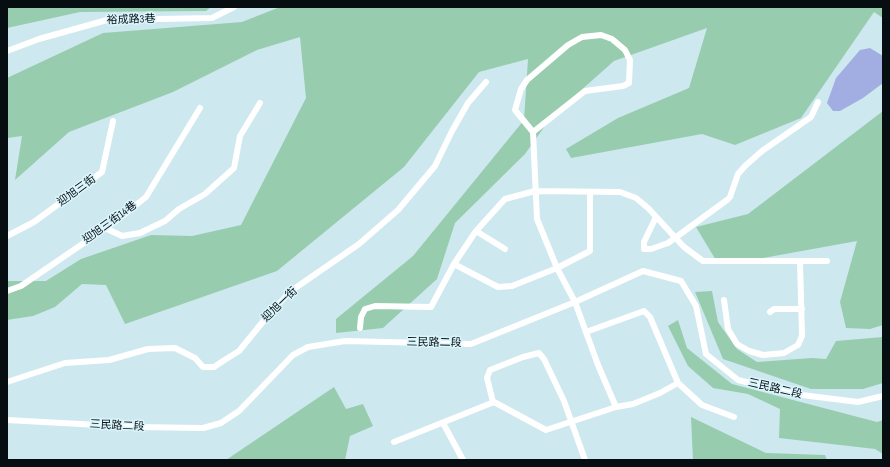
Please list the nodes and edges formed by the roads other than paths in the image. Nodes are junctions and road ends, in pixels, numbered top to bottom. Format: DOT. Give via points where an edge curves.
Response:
graph roads {
  1 [pos="234,7"];
  2 [pos="7,51"];
  3 [pos="486,82"];
  4 [pos="818,102"];
  5 [pos="260,103"];
  6 [pos="200,108"];
  7 [pos="113,121"];
  8 [pos="533,132"];
  9 [pos="535,191"];
  10 [pos="590,193"];
  11 [pos="656,217"];
  12 [pos="105,228"];
  13 [pos="476,231"];
  14 [pos="7,236"];
  15 [pos="505,249"];
  16 [pos="800,261"];
  17 [pos="827,261"];
  18 [pos="454,264"];
  19 [pos="557,268"];
  20 [pos="7,291"];
  21 [pos="724,300"];
  22 [pos="575,302"];
  23 [pos="802,309"];
  24 [pos="770,312"];
  25 [pos="360,328"];
  26 [pos="586,332"];
  27 [pos="7,382"];
  28 [pos="678,382"];
  29 [pos="883,396"];
  30 [pos="493,402"];
  31 [pos="616,407"];
  32 [pos="734,417"];
  33 [pos="7,420"];
  34 [pos="570,422"];
  35 [pos="443,423"];
  36 [pos="394,442"];
  37 [pos="463,460"];
  38 [pos="584,460"];
  1 -- 2 [label="street, 裕成路3巷" via="212,18 107,20"];
  3 -- 27 [label="street, 迎旭一街" via="468,103 436,166 398,210 359,244 291,291 239,350 223,361 214,366 203,367 195,358 175,348 148,349 109,360 65,363"];
  4 -- 11 [label="street" via="811,117 745,166 738,174 727,200 668,243 644,249 644,242"];
  5 -- 12 [label="street" via="240,136 234,168 205,194 179,209 165,221 140,233 122,236"];
  6 -- 12 [label="street, 迎旭三街14巷" via="146,197"];
  7 -- 14 [label="street, 迎旭三街" via="102,172 34,222"];
  8 -- 8 [label="street" via="515,110 521,89 527,80 582,37 601,35 612,39 625,50 630,60 629,83 585,91"];
  8 -- 9 [label="street"];
  9 -- 10 [label="street"];
  9 -- 13 [label="street" via="505,199"];
  9 -- 19 [label="street" via="537,219"];
  10 -- 11 [label="street" via="620,192 636,198"];
  10 -- 19 [label="street" via="590,251"];
  11 -- 16 [label="street" via="684,247 703,261"];
  12 -- 20 [label="street, 迎旭三街14巷" via="21,286"];
  13 -- 15 [label="street"];
  13 -- 18 [label="street"];
  16 -- 17 [label="street"];
  16 -- 23 [label="street"];
  18 -- 19 [label="street" via="498,287 512,286"];
  18 -- 25 [label="street" via="431,307 365,308"];
  19 -- 22 [label="street"];
  21 -- 23 [label="street" via="728,329 737,344 763,355 784,353 798,345 802,336"];
  22 -- 26 [label="street"];
  22 -- 29 [label="street, 三民路二段" via="643,270 681,281 696,306 706,354 738,380 794,394 858,402"];
  22 -- 33 [label="street, 三民路二段" via="471,344 345,341 308,347 293,355 239,411 221,423 203,428"];
  23 -- 24 [label="street" via="774,309"];
  26 -- 28 [label="street" via="644,311 650,316"];
  26 -- 31 [label="street"];
  28 -- 31 [label="street" via="633,404"];
  28 -- 32 [label="street" via="702,405"];
  30 -- 34 [label="street" via="546,430"];
  30 -- 34 [label="street" via="487,378 490,370 539,353 564,401"];
  30 -- 35 [label="street"];
  31 -- 34 [label="street"];
  34 -- 38 [label="street"];
  35 -- 36 [label="street"];
  35 -- 37 [label="street"];
}
